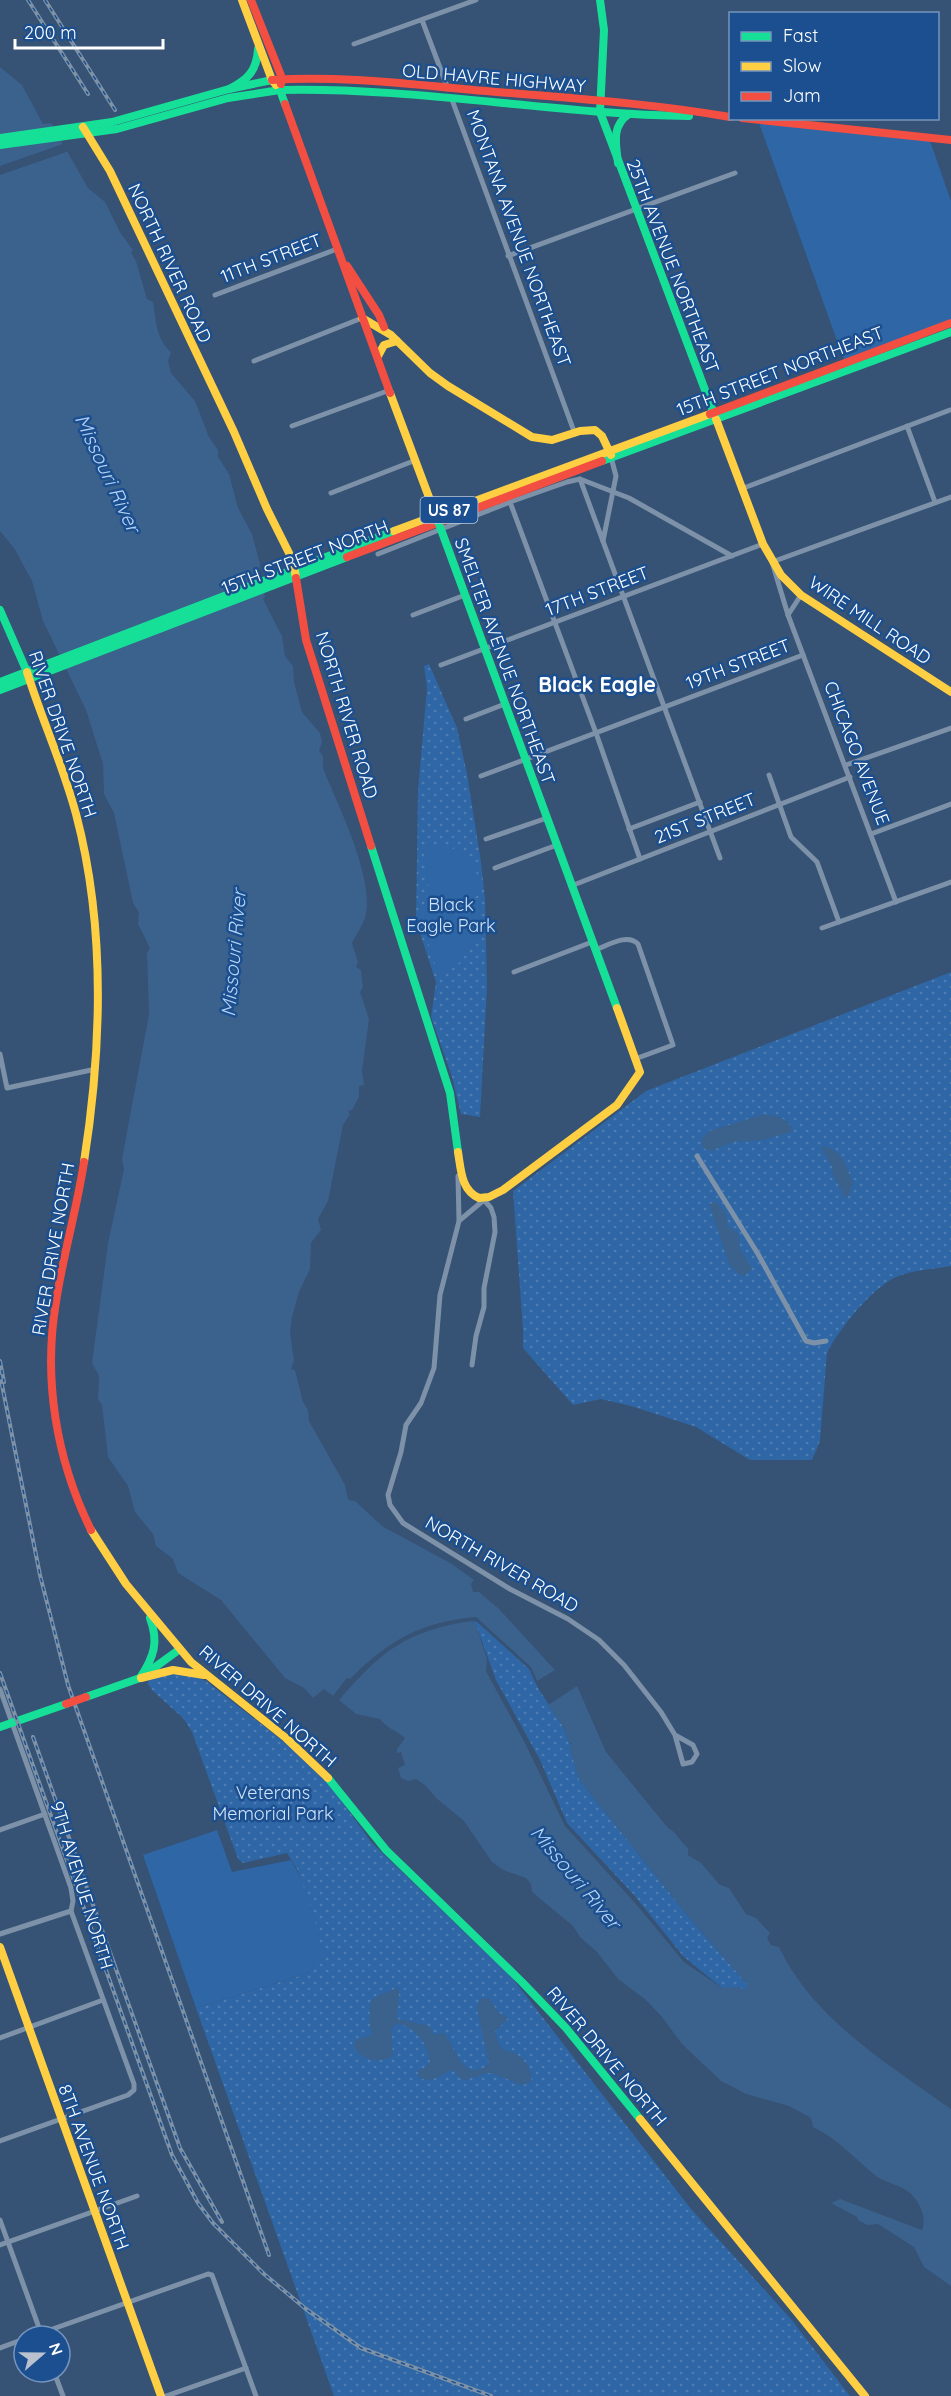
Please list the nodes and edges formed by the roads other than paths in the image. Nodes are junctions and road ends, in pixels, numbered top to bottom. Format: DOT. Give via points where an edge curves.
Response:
graph roads {
  1 [pos="242,0"];
  2 [pos="251,0"];
  3 [pos="476,0"];
  4 [pos="600,0"];
  5 [pos="422,20"];
  6 [pos="258,43"];
  7 [pos="354,44"];
  8 [pos="282,78"];
  9 [pos="272,80"];
  10 [pos="448,88"];
  11 [pos="229,89"];
  12 [pos="280,90"];
  13 [pos="451,98"];
  14 [pos="598,102"];
  15 [pos="600,112"];
  16 [pos="629,114"];
  17 [pos="712,115"];
  18 [pos="729,117"];
  19 [pos="761,120"];
  20 [pos="86,131"];
  21 [pos="0,138"];
  22 [pos="951,140"];
  23 [pos="0,145"];
  24 [pos="618,163"];
  25 [pos="735,172"];
  26 [pos="635,209"];
  27 [pos="337,249"];
  28 [pos="508,256"];
  29 [pos="215,295"];
  30 [pos="362,318"];
  31 [pos="951,323"];
  32 [pos="384,327"];
  33 [pos="951,332"];
  34 [pos="397,341"];
  35 [pos="378,358"];
  36 [pos="254,361"];
  37 [pos="390,390"];
  38 [pos="950,410"];
  39 [pos="713,416"];
  40 [pos="292,426"];
  41 [pos="907,426"];
  42 [pos="575,434"];
  43 [pos="620,450"];
  44 [pos="610,454"];
  45 [pos="416,460"];
  46 [pos="580,479"];
  47 [pos="741,489"];
  48 [pos="614,492"];
  49 [pos="331,493"];
  50 [pos="951,497"];
  51 [pos="510,502"];
  52 [pos="935,502"];
  53 [pos="440,526"];
  54 [pos="603,543"];
  55 [pos="763,544"];
  56 [pos="378,554"];
  57 [pos="732,556"];
  58 [pos="774,565"];
  59 [pos="297,573"];
  60 [pos="801,594"];
  61 [pos="465,595"];
  62 [pos="624,596"];
  63 [pos="0,610"];
  64 [pos="413,615"];
  65 [pos="788,615"];
  66 [pos="555,623"];
  67 [pos="485,649"];
  68 [pos="803,655"];
  69 [pos="441,665"];
  70 [pos="28,676"];
  71 [pos="0,682"];
  72 [pos="0,690"];
  73 [pos="951,692"];
  74 [pos="505,704"];
  75 [pos="665,707"];
  76 [pos="466,719"];
  77 [pos="951,728"];
  78 [pos="596,733"];
  79 [pos="526,760"];
  80 [pos="846,765"];
  81 [pos="769,775"];
  82 [pos="481,776"];
  83 [pos="850,777"];
  84 [pos="700,802"];
  85 [pos="780,804"];
  86 [pos="951,804"];
  87 [pos="547,818"];
  88 [pos="629,829"];
  89 [pos="710,832"];
  90 [pos="871,834"];
  91 [pos="486,839"];
  92 [pos="556,845"];
  93 [pos="720,858"];
  94 [pos="640,860"];
  95 [pos="495,868"];
  96 [pos="951,882"];
  97 [pos="572,886"];
  98 [pos="896,902"];
  99 [pos="839,922"];
  100 [pos="822,928"];
  101 [pos="594,946"];
  102 [pos="514,972"];
  103 [pos="0,1054"];
  104 [pos="635,1059"];
  105 [pos="96,1069"];
  106 [pos="697,1156"];
  107 [pos="458,1166"];
  108 [pos="480,1199"];
  109 [pos="459,1221"];
  110 [pos="826,1341"];
  111 [pos="472,1365"];
  112 [pos="147,1611"];
  113 [pos="180,1649"];
  114 [pos="204,1675"];
  115 [pos="140,1678"];
  116 [pos="0,1689"];
  117 [pos="12,1723"];
  118 [pos="0,1727"];
  119 [pos="675,1735"];
  120 [pos="45,1814"];
  121 [pos="0,1830"];
  122 [pos="71,1911"];
  123 [pos="0,1934"];
  124 [pos="0,1947"];
  125 [pos="103,2000"];
  126 [pos="29,2028"];
  127 [pos="0,2038"];
  128 [pos="61,2120"];
  129 [pos="0,2141"];
  130 [pos="137,2196"];
  131 [pos="94,2211"];
  132 [pos="0,2220"];
  133 [pos="8,2242"];
  134 [pos="0,2245"];
  135 [pos="127,2303"];
  136 [pos="37,2324"];
  137 [pos="71,2324"];
  138 [pos="246,2368"];
  139 [pos="161,2396"];
  140 [pos="166,2396"];
  141 [pos="256,2396"];
  142 [pos="865,2396"];
  1 -- 6 [label="main road, SMELTER AVENUE NORTHEAST"];
  2 -- 8 [label="main road"];
  3 -- 5 [label="street"];
  4 -- 14 [label="main road, 25TH AVENUE NORTHEAST" via="606,40"];
  5 -- 7 [label="street"];
  5 -- 10 [label="street, MONTANA AVENUE NORTHEAST"];
  6 -- 9 [label="main road, SMELTER AVENUE NORTHEAST"];
  6 -- 11 [label="main road" via="258,63 253,73"];
  8 -- 9 [label="main road, OLD HAVRE HIGHWAY"];
  8 -- 10 [label="main road, OLD HAVRE HIGHWAY"];
  8 -- 12 [label="main road, SMELTER AVENUE NORTHEAST"];
  9 -- 11 [label="main road, OLD HAVRE HIGHWAY"];
  9 -- 12 [label="main road, SMELTER AVENUE NORTHEAST"];
  10 -- 13 [label="street, MONTANA AVENUE NORTHEAST"];
  10 -- 14 [label="main road, OLD HAVRE HIGHWAY"];
  11 -- 20 [label="main road"];
  12 -- 13 [label="main road, OLD HAVRE HIGHWAY" via="340,88"];
  12 -- 20 [label="main road, OLD HAVRE HIGHWAY" via="228,98 117,129"];
  12 -- 27 [label="main road, SMELTER AVENUE NORTHEAST"];
  13 -- 15 [label="main road, OLD HAVRE HIGHWAY"];
  13 -- 28 [label="street, MONTANA AVENUE NORTHEAST"];
  14 -- 15 [label="main road, 25TH AVENUE NORTHEAST"];
  14 -- 17 [label="main road, OLD HAVRE HIGHWAY"];
  15 -- 16 [label="main road, OLD HAVRE HIGHWAY"];
  15 -- 24 [label="main road, 25TH AVENUE NORTHEAST"];
  16 -- 17 [label="main road, OLD HAVRE HIGHWAY"];
  16 -- 24 [label="main road" via="619,120 615,129"];
  17 -- 18 [label="main road, OLD HAVRE HIGHWAY"];
  19 -- 22 [label="main road"];
  20 -- 21 [label="main road"];
  20 -- 23 [label="main road"];
  20 -- 59 [label="main road, NORTH RIVER ROAD" via="110,171"];
  24 -- 26 [label="main road, 25TH AVENUE NORTHEAST"];
  25 -- 26 [label="street"];
  26 -- 28 [label="street"];
  26 -- 39 [label="main road, 25TH AVENUE NORTHEAST"];
  27 -- 29 [label="street, 11TH STREET"];
  27 -- 30 [label="main road, SMELTER AVENUE NORTHEAST"];
  27 -- 32 [label="main road"];
  28 -- 42 [label="street, MONTANA AVENUE NORTHEAST"];
  30 -- 32 [label="main road"];
  30 -- 35 [label="main road, SMELTER AVENUE NORTHEAST"];
  30 -- 36 [label="street"];
  31 -- 39 [label="main road, 15TH STREET NORTHEAST / US 87"];
  32 -- 34 [label="main road"];
  33 -- 39 [label="main road, 15TH STREET NORTHEAST / US 87"];
  34 -- 35 [label="main road" via="384,344"];
  34 -- 42 [label="main road" via="457,392 530,436 548,440"];
  35 -- 37 [label="main road, SMELTER AVENUE NORTHEAST"];
  37 -- 40 [label="street"];
  37 -- 45 [label="main road, SMELTER AVENUE NORTHEAST"];
  38 -- 41 [label="street"];
  39 -- 43 [label="main road, 15TH STREET NORTHEAST / US 87"];
  39 -- 47 [label="main road, 25TH AVENUE NORTHEAST"];
  41 -- 47 [label="street"];
  41 -- 52 [label="street"];
  42 -- 44 [label="main road" via="590,429 599,432"];
  43 -- 44 [label="main road, 15TH STREET NORTH / US 87"];
  44 -- 48 [label="street" via="616,476"];
  44 -- 59 [label="main road, 15TH STREET NORTH / US 87"];
  45 -- 49 [label="street"];
  45 -- 53 [label="main road, SMELTER AVENUE NORTHEAST, bridge"];
  46 -- 48 [label="street"];
  46 -- 51 [label="street, 15TH STREET NORTH"];
  46 -- 54 [label="street"];
  47 -- 55 [label="main road, 25TH AVENUE NORTHEAST"];
  48 -- 54 [label="street"];
  48 -- 57 [label="street"];
  50 -- 52 [label="street"];
  51 -- 53 [label="street, 15TH STREET NORTH"];
  51 -- 66 [label="street"];
  52 -- 58 [label="street"];
  53 -- 56 [label="street, 15TH STREET NORTH"];
  53 -- 61 [label="main road, SMELTER AVENUE NORTHEAST"];
  54 -- 62 [label="street"];
  55 -- 57 [label="street, 17TH STREET"];
  55 -- 58 [label="main road, 25TH AVENUE NORTHEAST"];
  57 -- 62 [label="street, 17TH STREET"];
  58 -- 60 [label="main road, WIRE MILL ROAD"];
  58 -- 65 [label="street, CHICAGO AVENUE"];
  59 -- 70 [label="main road, 15TH STREET NORTH / US 87"];
  59 -- 107 [label="main road, NORTH RIVER ROAD" via="306,639 450,1093"];
  60 -- 65 [label="street"];
  60 -- 73 [label="main road, WIRE MILL ROAD"];
  61 -- 64 [label="street"];
  61 -- 67 [label="main road, SMELTER AVENUE NORTHEAST"];
  62 -- 66 [label="street, 17TH STREET"];
  62 -- 75 [label="street"];
  63 -- 70 [label="main road, RIVER DRIVE NORTH"];
  65 -- 68 [label="street, CHICAGO AVENUE"];
  66 -- 67 [label="street, 17TH STREET"];
  66 -- 78 [label="street"];
  67 -- 69 [label="street, 17TH STREET"];
  67 -- 74 [label="main road, SMELTER AVENUE NORTHEAST"];
  68 -- 75 [label="street, 19TH STREET"];
  68 -- 80 [label="street, CHICAGO AVENUE"];
  70 -- 71 [label="main road, 15TH STREET NORTH / US 87"];
  70 -- 72 [label="main road, 15TH STREET NORTH / US 87"];
  70 -- 105 [label="main road, RIVER DRIVE NORTH" via="69,789 87,865 98,988"];
  74 -- 76 [label="street"];
  74 -- 79 [label="main road, SMELTER AVENUE NORTHEAST"];
  75 -- 78 [label="street, 19TH STREET"];
  75 -- 84 [label="street"];
  77 -- 80 [label="street"];
  78 -- 79 [label="street, 19TH STREET"];
  78 -- 88 [label="street"];
  79 -- 82 [label="street, 19TH STREET"];
  79 -- 87 [label="main road, SMELTER AVENUE NORTHEAST"];
  80 -- 83 [label="street, CHICAGO AVENUE"];
  81 -- 85 [label="street"];
  83 -- 85 [label="street, 21ST STREET"];
  83 -- 90 [label="street, CHICAGO AVENUE"];
  84 -- 88 [label="street"];
  84 -- 89 [label="street"];
  85 -- 89 [label="street, 21ST STREET"];
  85 -- 99 [label="street" via="791,837 817,862"];
  86 -- 90 [label="street"];
  87 -- 91 [label="street"];
  87 -- 92 [label="main road, SMELTER AVENUE NORTHEAST"];
  88 -- 94 [label="street"];
  89 -- 93 [label="street"];
  89 -- 94 [label="street, 21ST STREET"];
  90 -- 98 [label="street, CHICAGO AVENUE"];
  92 -- 95 [label="street"];
  92 -- 97 [label="main road, SMELTER AVENUE NORTHEAST"];
  94 -- 97 [label="street, 21ST STREET"];
  96 -- 98 [label="street"];
  97 -- 101 [label="main road, SMELTER AVENUE NORTHEAST"];
  98 -- 99 [label="street"];
  99 -- 100 [label="street"];
  101 -- 102 [label="street"];
  101 -- 104 [label="main road, SMELTER AVENUE NORTHEAST"];
  101 -- 104 [label="street" via="627,938 638,944 673,1045"];
  103 -- 105 [label="street" via="7,1088"];
  104 -- 108 [label="main road, SMELTER AVENUE NORTHEAST" via="640,1072 617,1105 492,1198"];
  105 -- 112 [label="main road, RIVER DRIVE NORTH" via="76,1211 55,1303 51,1377 62,1452 80,1508 110,1562"];
  106 -- 110 [label="street" via="806,1341"];
  107 -- 108 [label="main road, NORTH RIVER ROAD" via="467,1191"];
  107 -- 109 [label="street, NORTH RIVER ROAD"];
  108 -- 109 [label="street"];
  108 -- 111 [label="street" via="491,1208 495,1232"];
  109 -- 119 [label="street, NORTH RIVER ROAD" via="440,1295 434,1368 421,1403 406,1425 388,1495 390,1505 403,1523 510,1589 568,1618 599,1640 643,1688"];
  112 -- 113 [label="main road, RIVER DRIVE NORTH"];
  112 -- 115 [label="main road" via="157,1641"];
  113 -- 114 [label="main road, RIVER DRIVE NORTH"];
  113 -- 115 [label="main road"];
  114 -- 115 [label="main road" via="173,1670"];
  114 -- 142 [label="main road, RIVER DRIVE NORTH" via="322,1770 384,1848 547,2006"];
  115 -- 117 [label="main road, bridge"];
  116 -- 117 [label="street, 9TH AVENUE NORTH"];
  117 -- 118 [label="main road"];
  117 -- 120 [label="street, 9TH AVENUE NORTH"];
  119 -- 119 [label="street, NORTH RIVER ROAD" via="693,1745 697,1754 692,1762 683,1764"];
  120 -- 121 [label="street"];
  120 -- 122 [label="street, 9TH AVENUE NORTH" via="71,1888"];
  122 -- 123 [label="street"];
  122 -- 125 [label="street, 9TH AVENUE NORTH"];
  124 -- 126 [label="main road, 8TH AVENUE NORTH"];
  125 -- 126 [label="street"];
  125 -- 128 [label="street, 9TH AVENUE NORTH" via="134,2091"];
  126 -- 127 [label="street"];
  126 -- 128 [label="main road, 8TH AVENUE NORTH"];
  128 -- 129 [label="street"];
  128 -- 131 [label="main road, 8TH AVENUE NORTH"];
  130 -- 131 [label="street"];
  131 -- 133 [label="street"];
  131 -- 135 [label="main road, 8TH AVENUE NORTH"];
  132 -- 133 [label="street"];
  133 -- 134 [label="street"];
  133 -- 136 [label="street"];
  135 -- 137 [label="street"];
  135 -- 138 [label="street" via="212,2275"];
  135 -- 139 [label="main road, 8TH AVENUE NORTH"];
  138 -- 140 [label="street"];
  138 -- 141 [label="street"];
}
